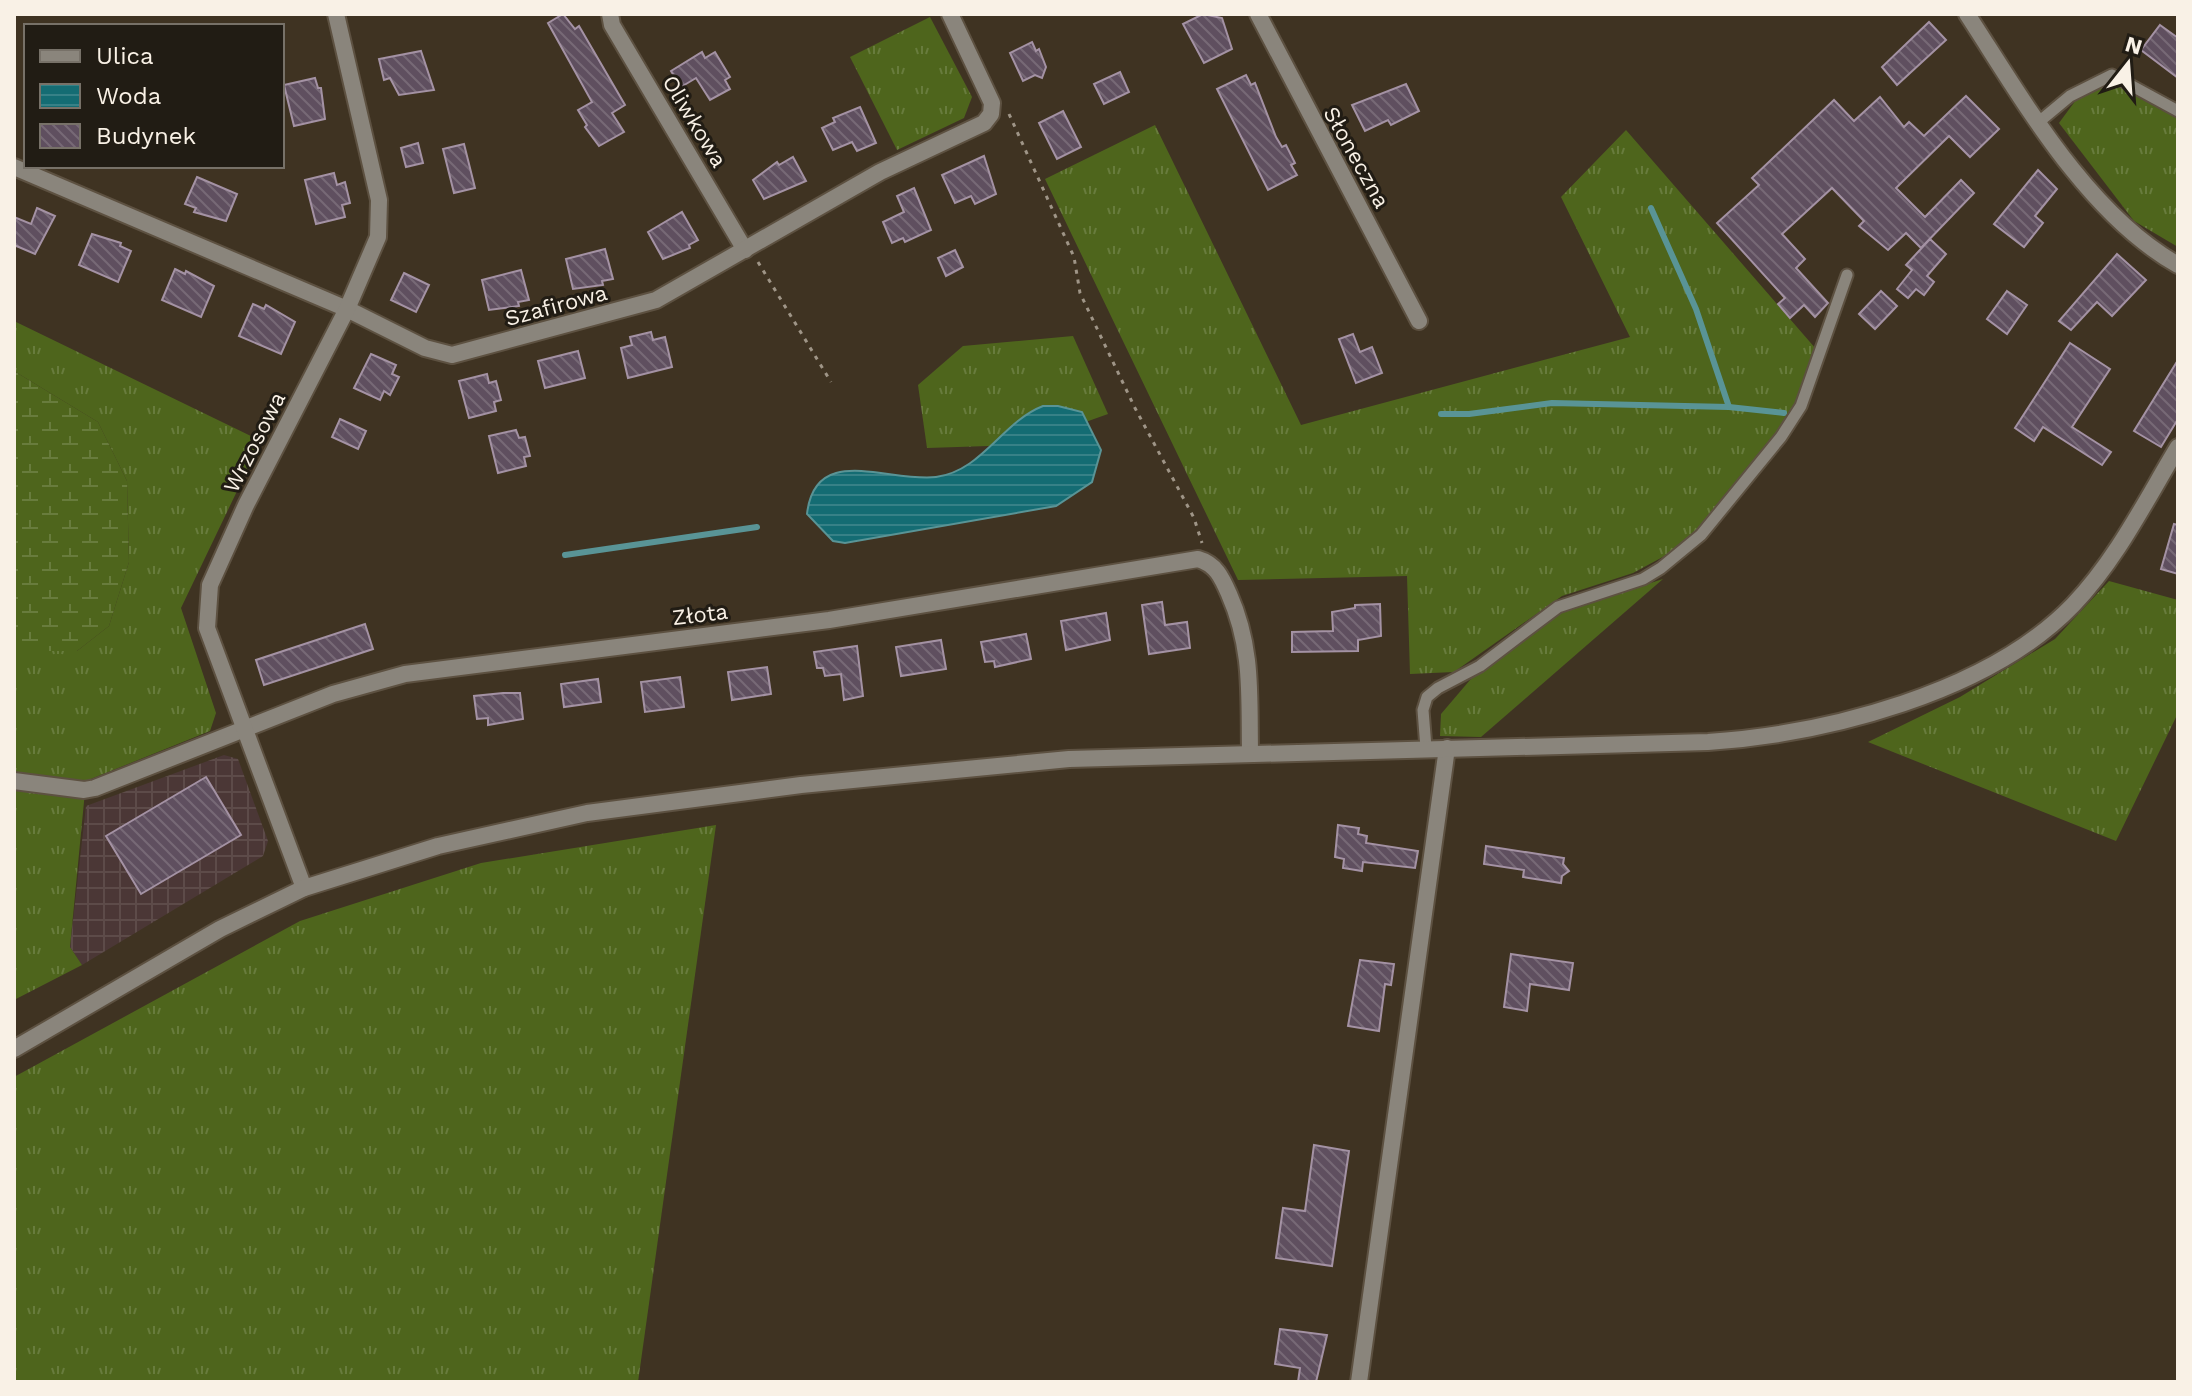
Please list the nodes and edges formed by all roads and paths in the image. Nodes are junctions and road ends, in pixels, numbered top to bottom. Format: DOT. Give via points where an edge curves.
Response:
graph roads {
  1 [pos="336,14"];
  2 [pos="610,14"];
  3 [pos="950,14"];
  4 [pos="1258,14"];
  5 [pos="1967,14"];
  6 [pos="2178,111"];
  7 [pos="1008,112"];
  8 [pos="2040,121"];
  9 [pos="1002,127"];
  10 [pos="1013,128"];
  11 [pos="14,167"];
  12 [pos="750,253"];
  13 [pos="2178,265"];
  14 [pos="1847,275"];
  15 [pos="347,309"];
  16 [pos="1419,321"];
  17 [pos="831,382"];
  18 [pos="2178,447"];
  19 [pos="1208,562"];
  20 [pos="244,730"];
  21 [pos="1426,748"];
  22 [pos="1447,748"];
  23 [pos="1250,752"];
  24 [pos="14,781"];
  25 [pos="304,888"];
  26 [pos="14,1049"];
  27 [pos="1359,1382"];
  1 -- 15 [label="street, Wrzosowa" via="380,211 373,253"];
  2 -- 12 [label="street, Oliwkowa"];
  3 -- 12 [label="street, Szafirowa" via="992,103 984,123 880,172"];
  4 -- 16 [label="street, Słoneczna"];
  5 -- 8 [label="street"];
  6 -- 8 [label="lane" via="2112,75 2070,96"];
  7 -- 10 [label="path"];
  8 -- 13 [label="street" via="2105,209 2138,240"];
  9 -- 10 [label="path"];
  10 -- 19 [label="path" via="1074,257 1080,293 1194,518"];
  11 -- 15 [label="street, Szafirowa"];
  12 -- 15 [label="street, Szafirowa" via="656,300 452,355 425,348"];
  12 -- 17 [label="path"];
  14 -- 21 [label="lane" via="1801,406 1701,535 1643,579 1558,607 1480,666 1438,688 1427,697 1423,710"];
  15 -- 20 [label="street, Wrzosowa" via="210,585 207,628"];
  18 -- 22 [label="street" via="2117,548 2074,604 2012,652 1939,688 1851,721 1774,736"];
  19 -- 20 [label="street, Złota" via="1188,559 829,620 416,672 333,694"];
  19 -- 23 [label="street" via="1243,625"];
  20 -- 24 [label="street, Złota" via="95,788"];
  20 -- 25 [label="street, Wrzosowa"];
  21 -- 22 [label="street"];
  21 -- 23 [label="street"];
  22 -- 27 [label="street"];
  23 -- 25 [label="street" via="1030,762 652,803 504,830 382,861"];
  25 -- 26 [label="street" via="220,929"];
}
